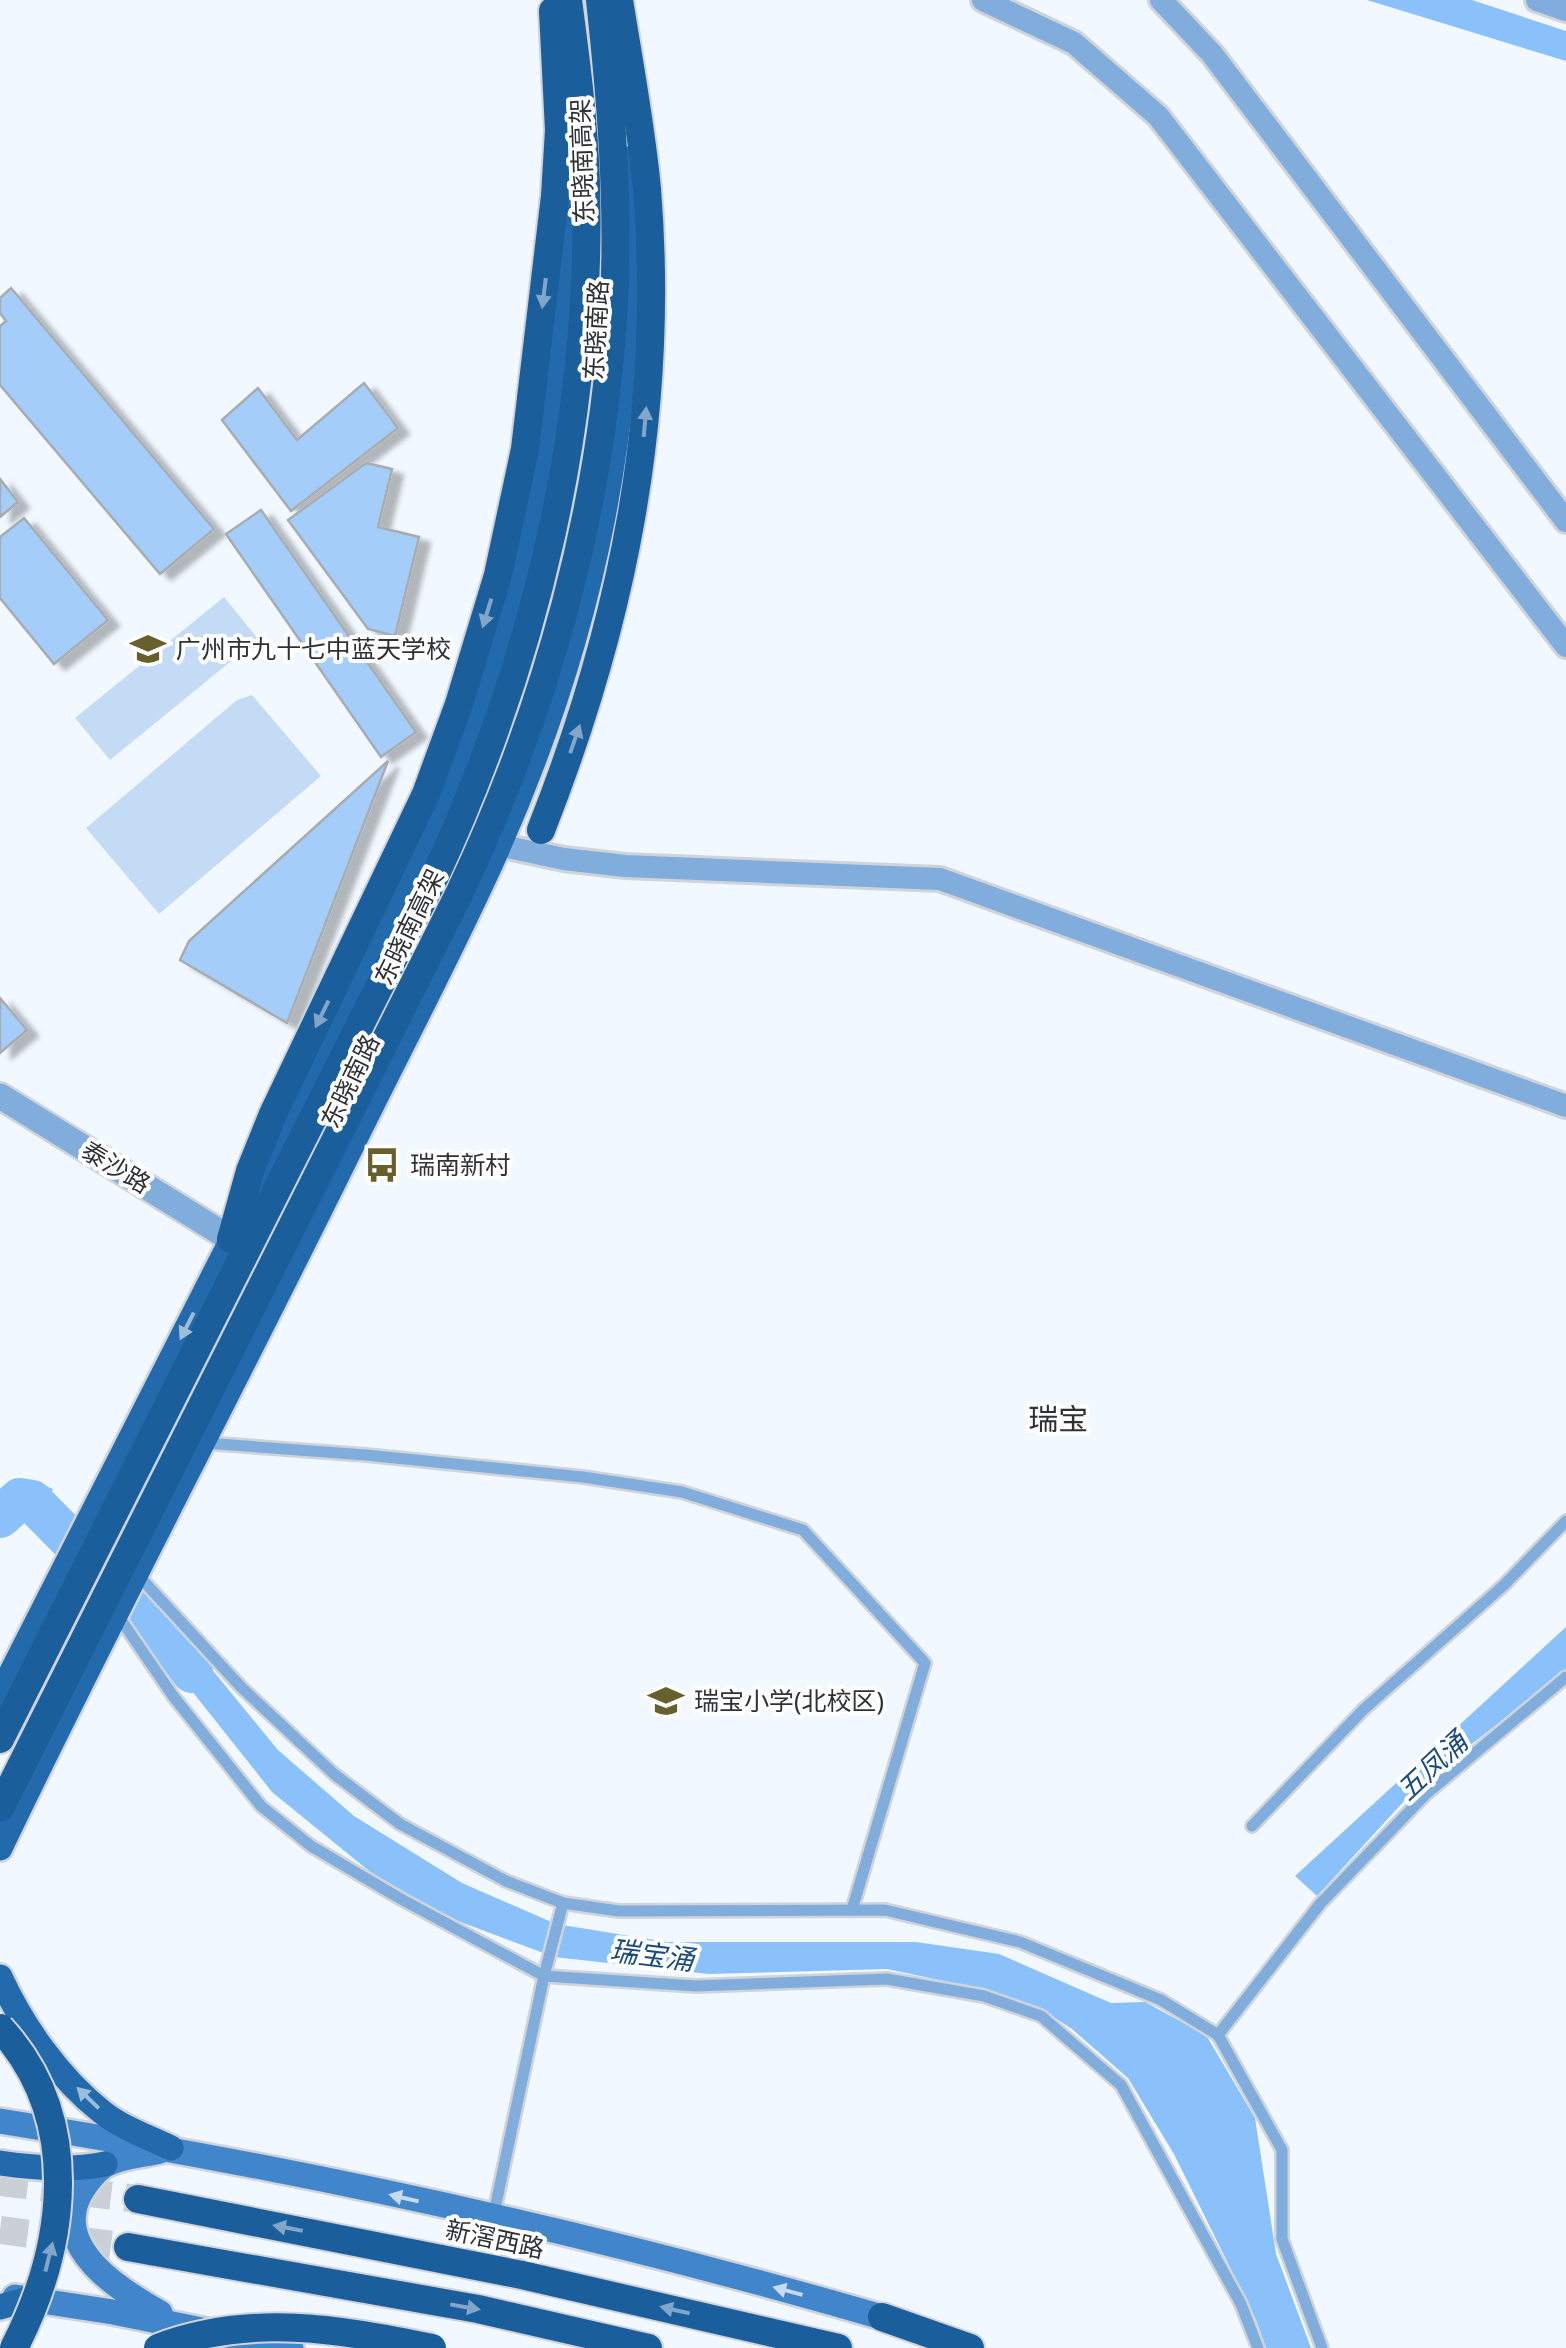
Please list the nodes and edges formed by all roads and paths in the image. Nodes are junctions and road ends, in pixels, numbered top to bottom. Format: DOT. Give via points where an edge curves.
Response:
graph roads {
  1 [pos="554,0"];
  2 [pos="568,0"];
  3 [pos="600,0"];
  4 [pos="611,0"];
  5 [pos="619,0"];
  6 [pos="983,0"];
  7 [pos="1161,0"];
  8 [pos="1537,0"];
  9 [pos="1566,10"];
  10 [pos="1566,521"];
  11 [pos="1566,646"];
  12 [pos="540,830"];
  13 [pos="498,846"];
  14 [pos="0,1096"];
  15 [pos="1566,1106"];
  16 [pos="231,1239"];
  17 [pos="205,1443"];
  18 [pos="1566,1521"];
  19 [pos="137,1574"];
  20 [pos="117,1614"];
  21 [pos="1566,1677"];
  22 [pos="0,1695"];
  23 [pos="2,1734"];
  24 [pos="0,1808"];
  25 [pos="1252,1826"];
  26 [pos="0,1848"];
  27 [pos="563,1903"];
  28 [pos="852,1910"];
  29 [pos="544,1976"];
  30 [pos="0,1977"];
  31 [pos="0,2028"];
  32 [pos="1218,2035"];
  33 [pos="0,2121"];
  34 [pos="171,2148"];
  35 [pos="0,2163"];
  36 [pos="105,2164"];
  37 [pos="138,2199"];
  38 [pos="493,2218"];
  39 [pos="128,2246"];
  40 [pos="0,2295"];
  41 [pos="28,2299"];
  42 [pos="0,2307"];
  43 [pos="882,2317"];
  44 [pos="181,2337"];
  45 [pos="14,2348"];
  46 [pos="158,2348"];
  47 [pos="291,2348"];
  48 [pos="432,2348"];
  49 [pos="648,2348"];
  50 [pos="838,2348"];
  51 [pos="970,2348"];
  52 [pos="989,2348"];
  53 [pos="1258,2348"];
  54 [pos="1322,2348"];
  1 -- 16 [label="highway, one-way" via="555,196 509,532 443,749 273,1114"];
  1 -- 16 [label="main road, 东晓南路" via="570,140 566,310 547,458 516,602 442,815"];
  2 -- 23 [label="highway, 东晓南高架" via="586,185 580,341 564,467 515,667 435,876"];
  3 -- 24 [label="highway, 东晓南高架" via="616,253 608,376 580,546 534,706 460,892"];
  4 -- 13 [label="main road, 东晓南路" via="629,204 619,430 572,646"];
  12 -- 5 [label="highway, one-way" via="616,602 645,425 647,194"];
  6 -- 11 [label="street" via="1074,43 1158,116"];
  7 -- 10 [label="street" via="1212,54"];
  8 -- 9 [label="street"];
  13 -- 15 [label="street" via="625,866 940,879"];
  13 -- 17 [label="main road, 东晓南路"];
  14 -- 16 [label="street, 泰沙路"];
  16 -- 22 [label="main road, 东晓南路, one-way"];
  17 -- 19 [label="main road, 东晓南路"];
  17 -- 28 [label="lane" via="584,1477 682,1492 803,1530 925,1663"];
  18 -- 25 [label="lane" via="1504,1586 1363,1710"];
  19 -- 20 [label="main road, 东晓南路"];
  19 -- 27 [label="lane" via="241,1687 334,1774 400,1824 506,1881"];
  20 -- 26 [label="main road, 东晓南路"];
  20 -- 29 [label="lane" via="261,1806 311,1846 400,1900"];
  21 -- 32 [label="lane" via="1426,1794 1320,1904"];
  27 -- 28 [label="lane" via="619,1911"];
  27 -- 29 [label="lane"];
  28 -- 32 [label="lane" via="884,1910 1020,1942 1161,2000"];
  29 -- 38 [label="lane"];
  29 -- 53 [label="lane" via="696,1986 887,1978 984,1996 1041,2016 1121,2085 1242,2304"];
  34 -- 30 [label="main road, one-way" via="102,2112 64,2075"];
  45 -- 31 [label="highway, one-way, bridge" via="48,2264 60,2176 38,2084"];
  32 -- 54 [label="lane" via="1282,2150 1282,2240"];
  33 -- 34 [label="main road"];
  34 -- 36 [label="main road"];
  38 -- 34 [label="main road, one-way"];
  35 -- 36 [label="main road" via="82,2169"];
  36 -- 44 [label="main road" via="77,2199 80,2244 105,2278"];
  50 -- 37 [label="highway, 新滘西路, one-way" via="522,2275"];
  43 -- 38 [label="main road, one-way"];
  39 -- 49 [label="highway, one-way" via="478,2309"];
  40 -- 41 [label="main road"];
  41 -- 42 [label="main road"];
  41 -- 44 [label="main road"];
  43 -- 51 [label="highway"];
  43 -- 52 [label="main road"];
  44 -- 47 [label="main road"];
  46 -- 48 [label="highway, bridge" via="228,2330 285,2326"];
}
